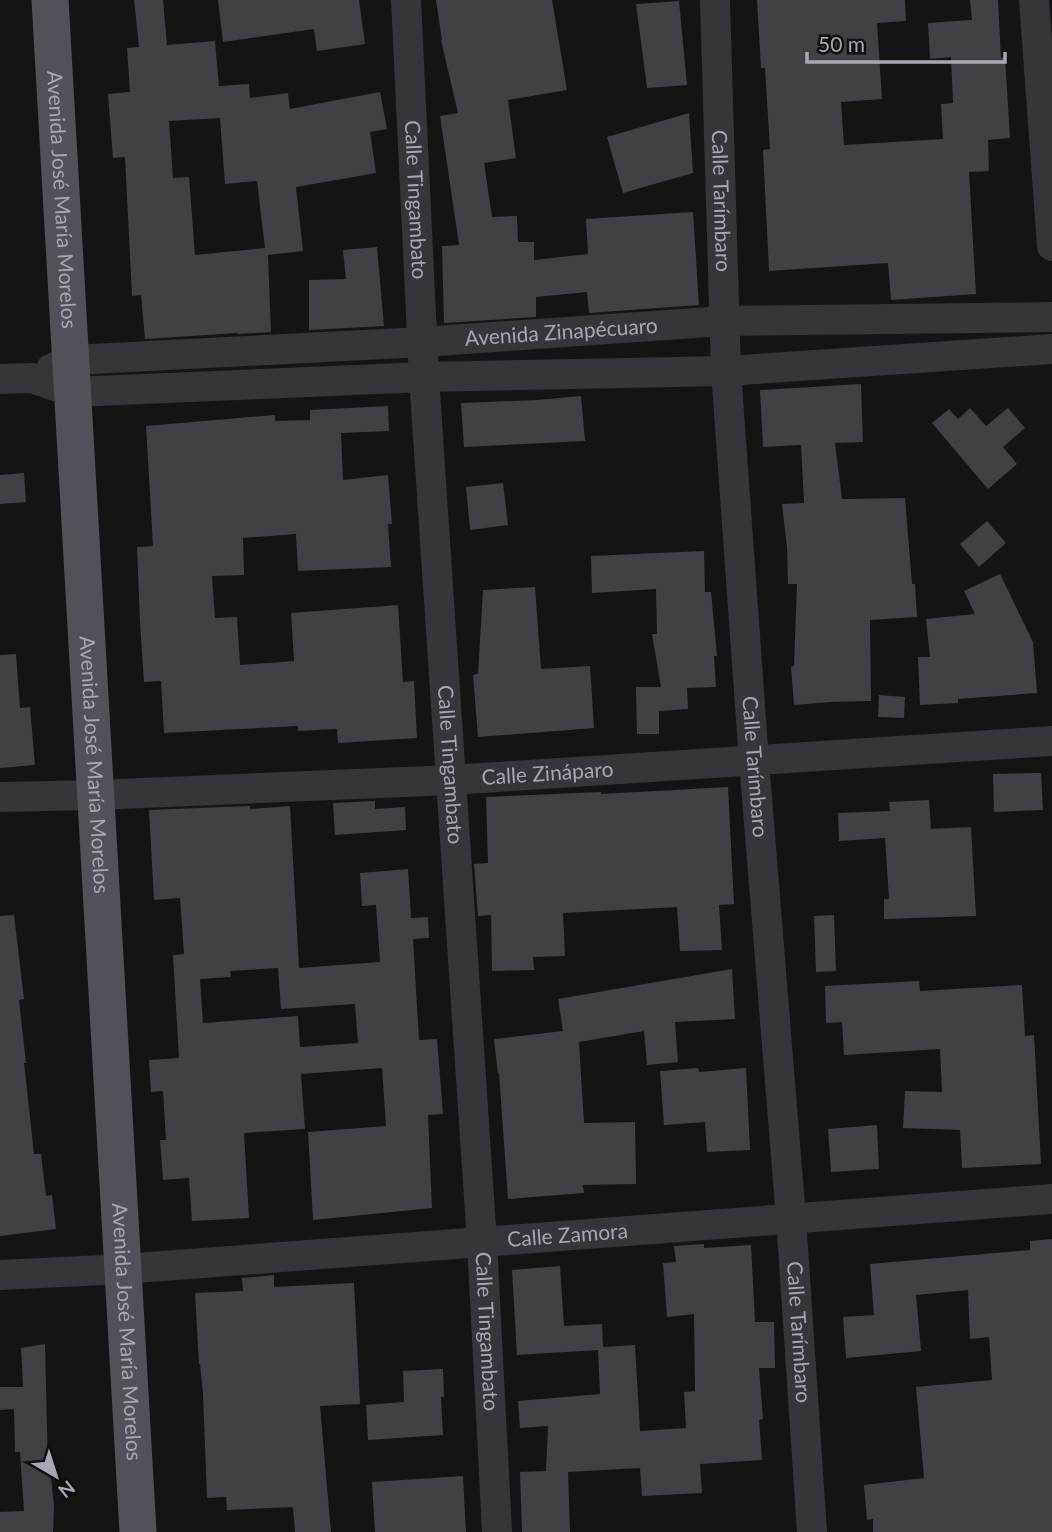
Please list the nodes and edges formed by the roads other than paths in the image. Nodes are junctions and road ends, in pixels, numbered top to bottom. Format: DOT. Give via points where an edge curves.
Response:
graph roads {
  1 [pos="50,0"];
  2 [pos="406,0"];
  3 [pos="715,0"];
  4 [pos="1034,0"];
  5 [pos="1052,246"];
  6 [pos="1052,317"];
  7 [pos="724,321"];
  8 [pos="422,342"];
  9 [pos="1052,349"];
  10 [pos="726,371"];
  11 [pos="72,376"];
  12 [pos="424,377"];
  13 [pos="0,379"];
  14 [pos="1052,741"];
  15 [pos="754,761"];
  16 [pos="451,780"];
  17 [pos="96,794"];
  18 [pos="0,797"];
  19 [pos="1052,1199"];
  20 [pos="791,1218"];
  21 [pos="482,1242"];
  22 [pos="123,1269"];
  23 [pos="0,1275"];
  24 [pos="138,1532"];
  25 [pos="497,1532"];
  26 [pos="812,1532"];
  1 -- 11 [label="main road, Avenida José María Morelos"];
  2 -- 8 [label="street, Calle Tingambato"];
  3 -- 7 [label="street, Calle Tarímbaro"];
  4 -- 5 [label="street"];
  6 -- 7 [label="street, Avenida Zinapécuaro"];
  7 -- 8 [label="street, Avenida Zinapécuaro"];
  7 -- 10 [label="street, Calle Tarímbaro"];
  8 -- 11 [label="street, Avenida Zinapécuaro"];
  8 -- 12 [label="street, Calle Tingambato"];
  9 -- 10 [label="street, Avenida Zinapécuaro"];
  10 -- 12 [label="street, Avenida Zinapécuaro"];
  10 -- 15 [label="street, Calle Tarímbaro"];
  11 -- 12 [label="street, Avenida Zinapécuaro"];
  11 -- 13 [label="street"];
  11 -- 17 [label="main road, Avenida José María Morelos"];
  12 -- 16 [label="street, Calle Tingambato"];
  14 -- 15 [label="street, Calle Zináparo"];
  15 -- 16 [label="street, Calle Zináparo"];
  15 -- 20 [label="street, Calle Tarímbaro"];
  16 -- 17 [label="street, Calle Zináparo"];
  16 -- 21 [label="street, Calle Tingambato"];
  17 -- 18 [label="street, Calle Zináparo"];
  17 -- 22 [label="main road, Avenida José María Morelos"];
  19 -- 20 [label="street, Calle Zamora"];
  20 -- 21 [label="street, Calle Zamora"];
  20 -- 26 [label="street, Calle Tarímbaro"];
  21 -- 22 [label="street, Calle Zamora"];
  21 -- 25 [label="street, Calle Tingambato"];
  22 -- 23 [label="street, Calle Zamora"];
  22 -- 24 [label="main road, Avenida José María Morelos"];
}
